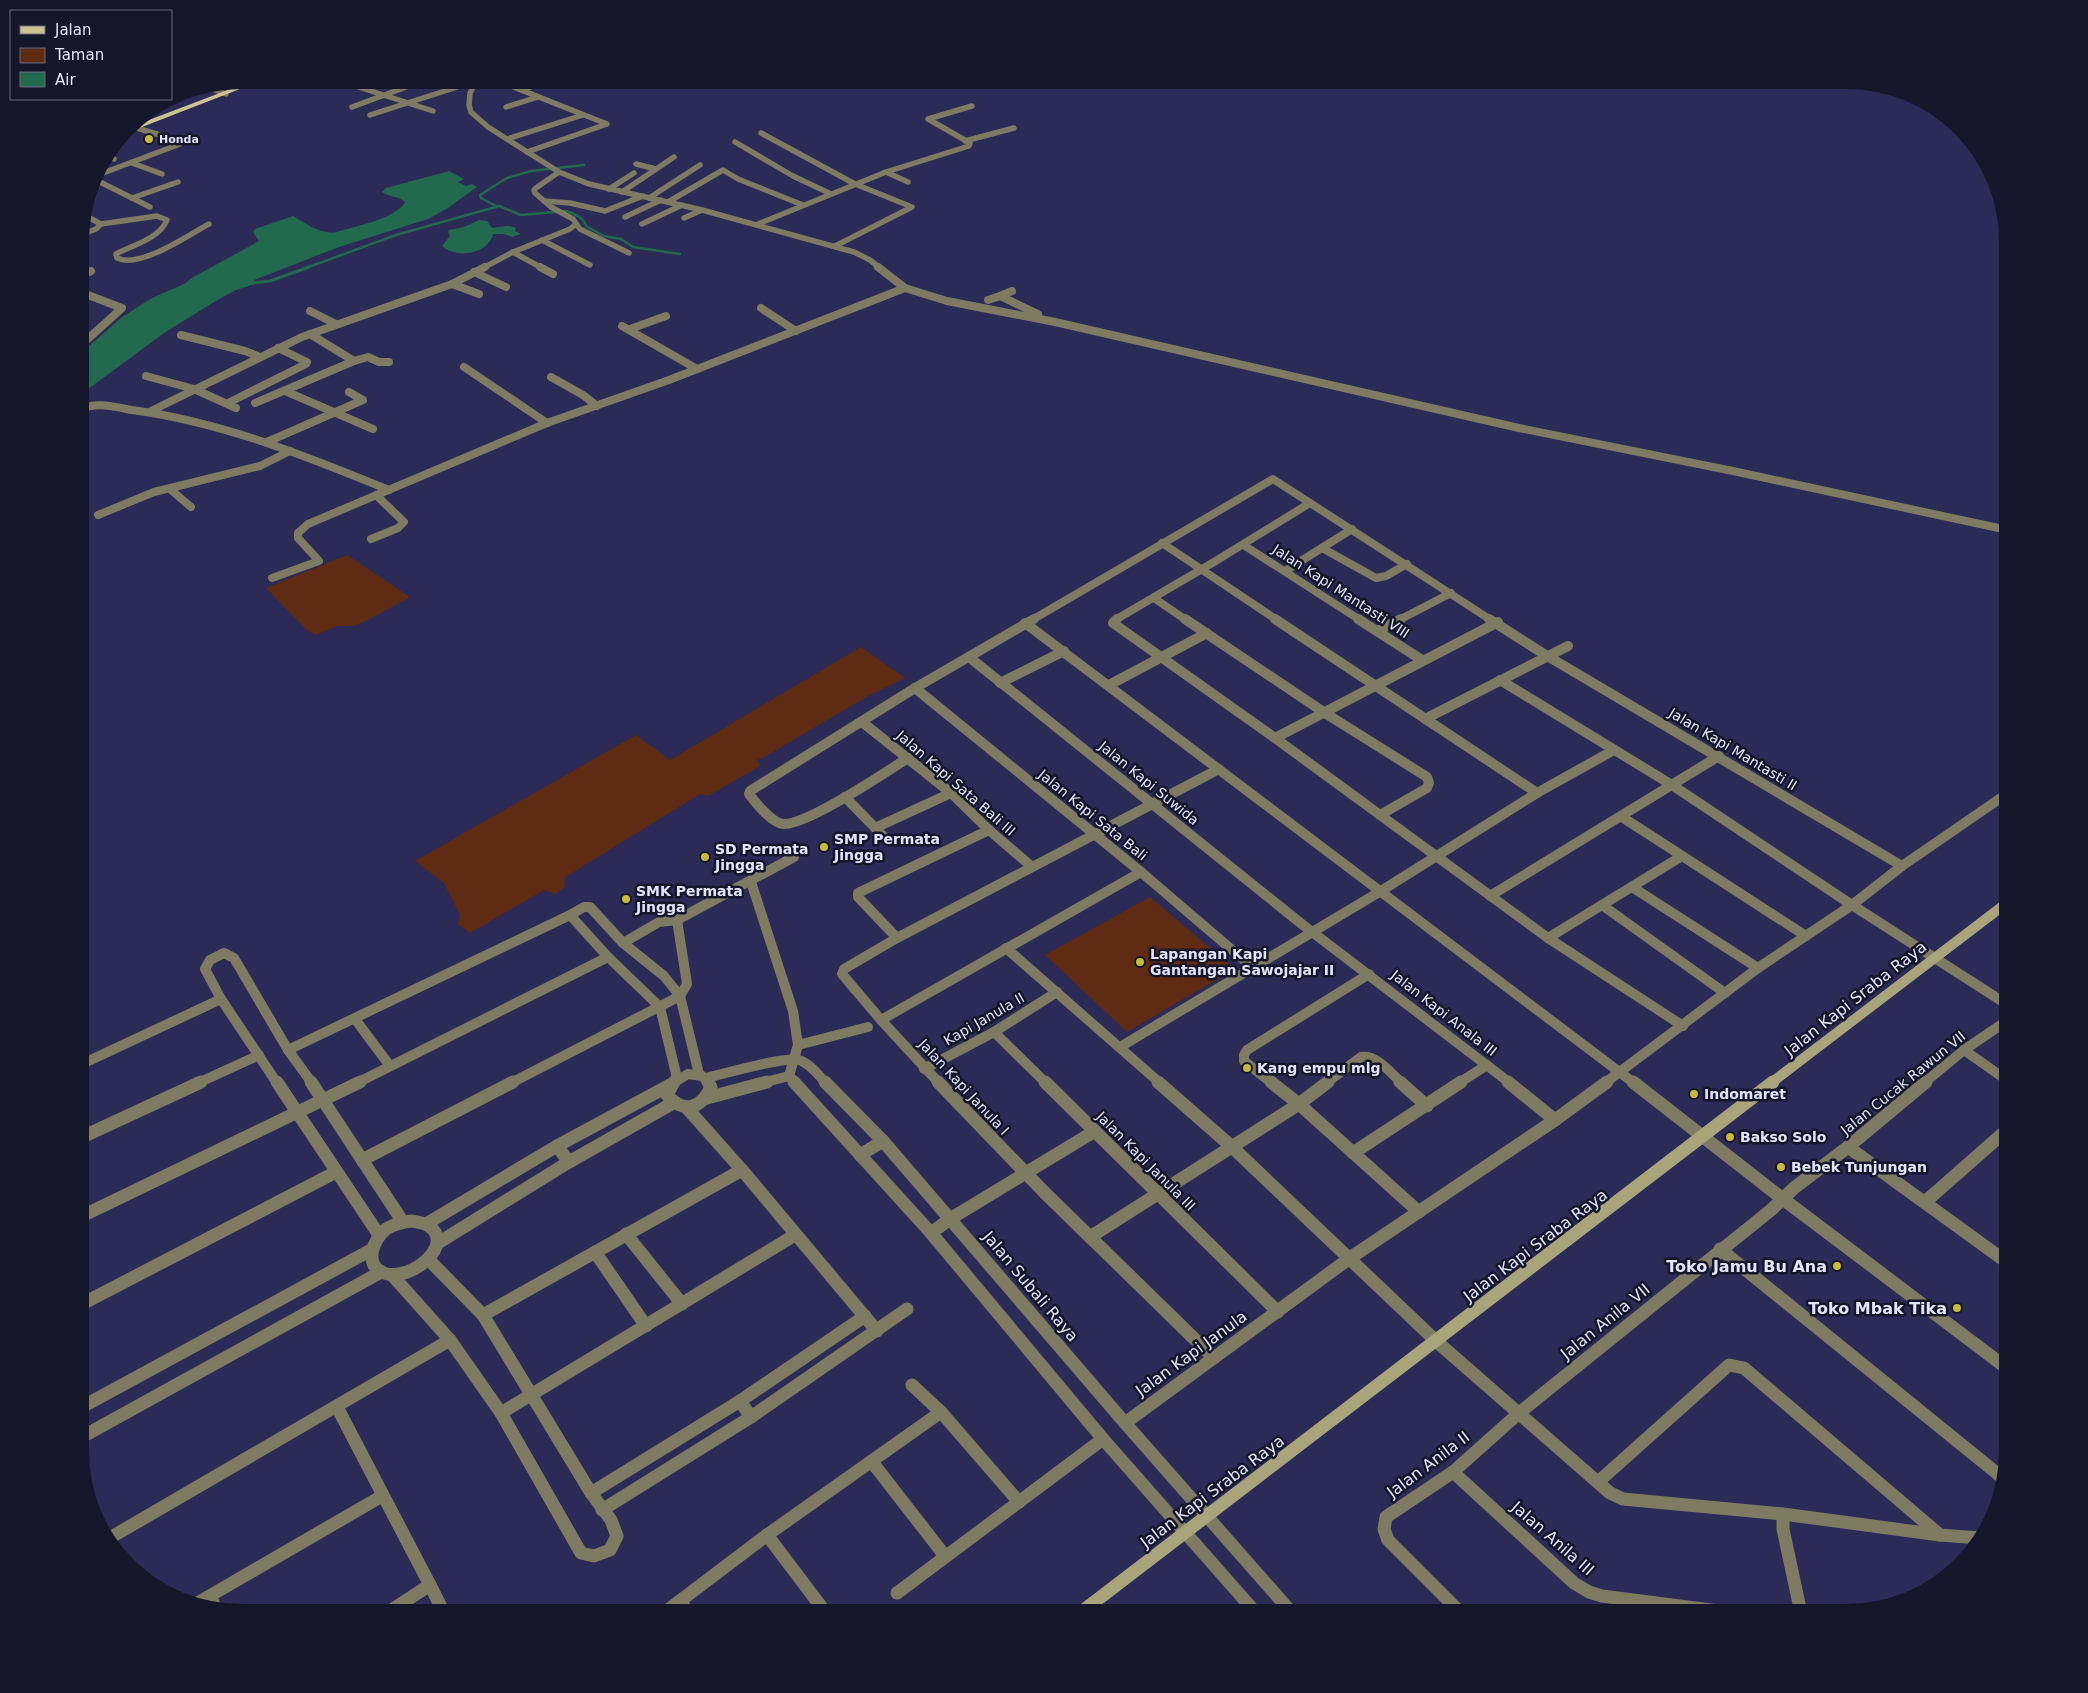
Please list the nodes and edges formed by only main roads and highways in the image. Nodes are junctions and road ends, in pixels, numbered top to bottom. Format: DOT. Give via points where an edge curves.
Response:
graph roads {
  1 [pos="238,89"];
  2 [pos="139,127"];
  1 -- 2 [label="main road"];
}
